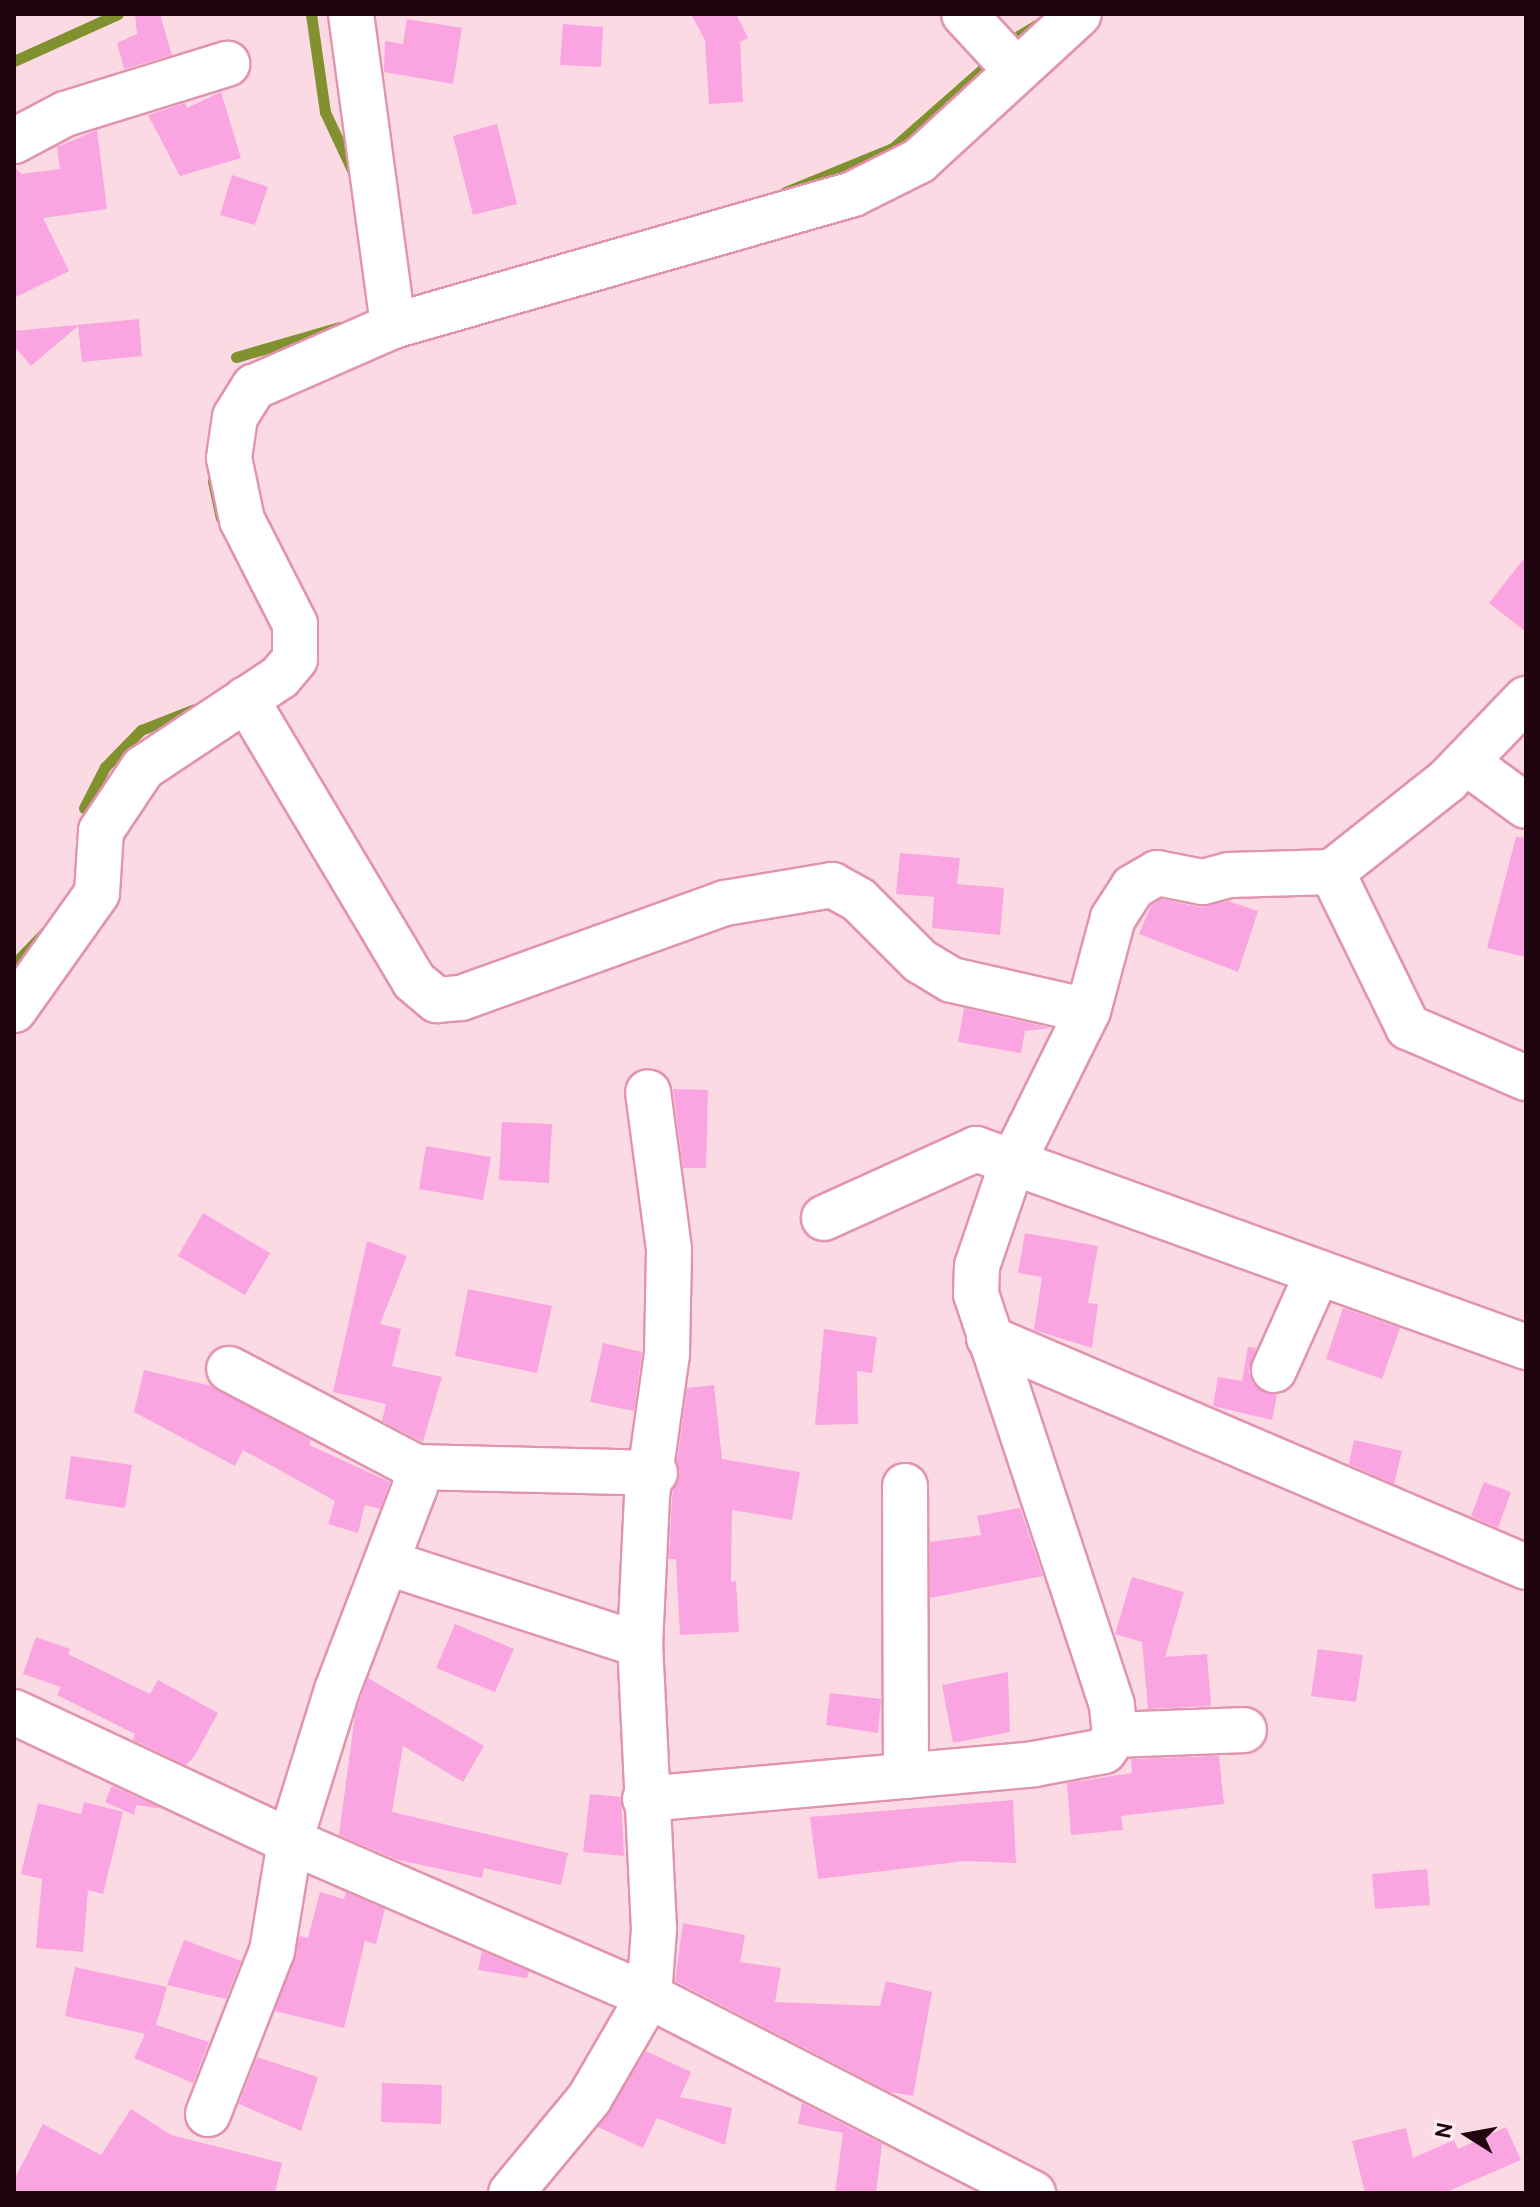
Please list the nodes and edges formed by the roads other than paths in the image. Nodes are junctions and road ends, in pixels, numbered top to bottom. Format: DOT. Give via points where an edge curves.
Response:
graph roads {
  1 [pos="351,14"];
  2 [pos="964,14"];
  3 [pos="1079,14"];
  4 [pos="227,64"];
  5 [pos="1014,68"];
  6 [pos="14,141"];
  7 [pos="393,313"];
  8 [pos="246,699"];
  9 [pos="1526,699"];
  10 [pos="1466,762"];
  11 [pos="1526,806"];
  12 [pos="1332,872"];
  13 [pos="14,1010"];
  14 [pos="1088,1011"];
  15 [pos="1526,1078"];
  16 [pos="648,1092"];
  17 [pos="1012,1164"];
  18 [pos="824,1218"];
  19 [pos="1318,1272"];
  20 [pos="989,1338"];
  21 [pos="1526,1347"];
  22 [pos="229,1369"];
  23 [pos="1274,1370"];
  24 [pos="416,1467"];
  25 [pos="655,1473"];
  26 [pos="905,1486"];
  27 [pos="388,1563"];
  28 [pos="1526,1567"];
  29 [pos="640,1645"];
  30 [pos="14,1712"];
  31 [pos="1244,1730"];
  32 [pos="1115,1735"];
  33 [pos="906,1776"];
  34 [pos="645,1799"];
  35 [pos="290,1841"];
  36 [pos="649,1996"];
  37 [pos="208,2114"];
  38 [pos="511,2193"];
  39 [pos="1033,2193"];
  1 -- 7 [label="street"];
  2 -- 5 [label="street"];
  3 -- 5 [label="street"];
  4 -- 6 [label="street" via="65,114"];
  5 -- 7 [label="street" via="919,161 853,194"];
  7 -- 8 [label="street" via="270,375 239,405 229,445 242,520 291,614 297,646 287,672"];
  8 -- 13 [label="street" via="160,752 133,782 101,831 97,893"];
  8 -- 14 [label="street" via="414,981 437,1000 461,998 725,903 832,885 859,900 920,961 952,980"];
  9 -- 10 [label="street"];
  10 -- 11 [label="street"];
  10 -- 12 [label="street"];
  12 -- 14 [label="street" via="1229,875 1203,882 1157,873 1140,882 1113,918"];
  12 -- 15 [label="street" via="1408,1027"];
  14 -- 17 [label="street"];
  16 -- 25 [label="street" via="669,1249"];
  17 -- 18 [label="street" via="976,1149"];
  17 -- 19 [label="street"];
  17 -- 20 [label="street" via="975,1281"];
  19 -- 21 [label="street"];
  19 -- 23 [label="street"];
  20 -- 28 [label="street"];
  20 -- 32 [label="street" via="1112,1705"];
  22 -- 24 [label="street"];
  24 -- 25 [label="street"];
  24 -- 27 [label="street" via="415,1487"];
  25 -- 29 [label="street" via="647,1496"];
  26 -- 33 [label="street"];
  27 -- 29 [label="street"];
  27 -- 35 [label="street" via="337,1690"];
  29 -- 34 [label="street"];
  30 -- 35 [label="street"];
  31 -- 32 [label="street"];
  32 -- 33 [label="street" via="1104,1751"];
  33 -- 34 [label="street"];
  34 -- 36 [label="street" via="654,1929"];
  35 -- 36 [label="street"];
  35 -- 37 [label="street" via="272,1951"];
  36 -- 38 [label="street" via="589,2099"];
  36 -- 39 [label="street"];
}
